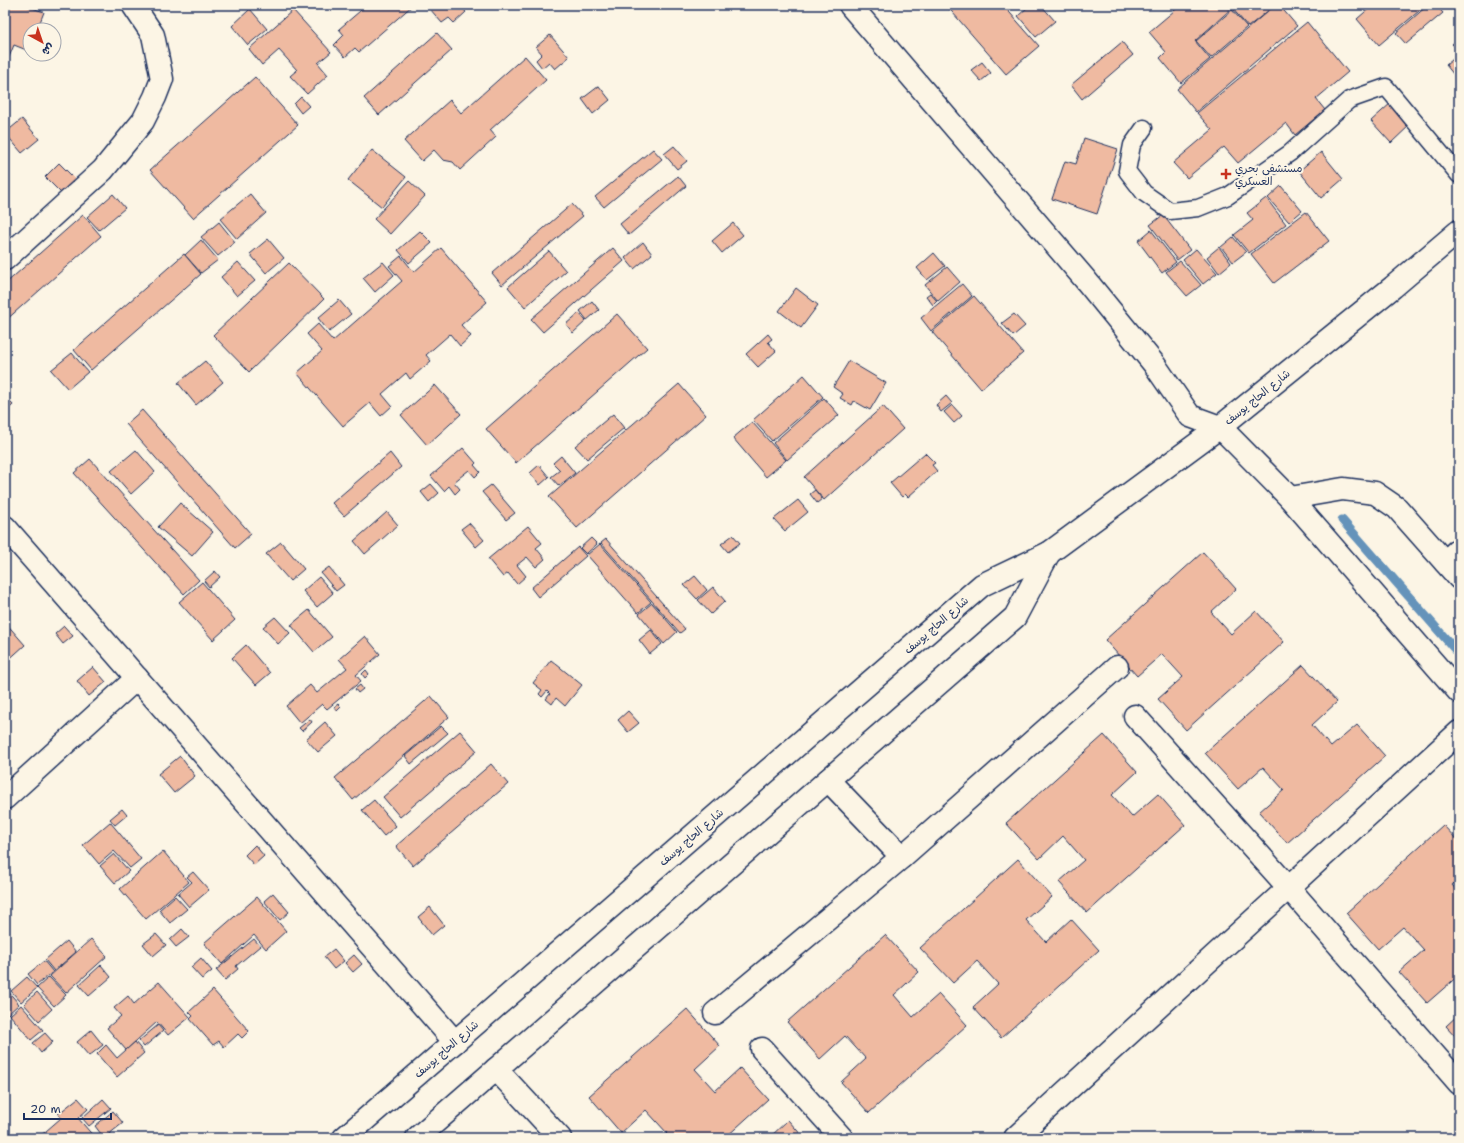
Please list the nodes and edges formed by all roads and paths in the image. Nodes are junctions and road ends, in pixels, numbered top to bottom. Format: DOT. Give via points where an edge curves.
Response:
graph roads {
  1 [pos="133,5"];
  2 [pos="850,5"];
  3 [pos="1144,128"];
  4 [pos="1459,175"];
  5 [pos="1459,231"];
  6 [pos="5,259"];
  7 [pos="1220,427"];
  8 [pos="1290,498"];
  9 [pos="5,528"];
  10 [pos="1049,554"];
  11 [pos="1452,555"];
  12 [pos="1459,578"];
  13 [pos="1117,668"];
  14 [pos="137,678"];
  15 [pos="1459,692"];
  16 [pos="1135,716"];
  17 [pos="1459,732"];
  18 [pos="828,780"];
  19 [pos="5,798"];
  20 [pos="902,857"];
  21 [pos="1289,888"];
  22 [pos="715,1012"];
  23 [pos="455,1042"];
  24 [pos="762,1049"];
  25 [pos="496,1069"];
  26 [pos="1459,1084"];
  27 [pos="344,1138"];
  28 [pos="417,1138"];
  29 [pos="560,1138"];
  30 [pos="842,1138"];
  31 [pos="1015,1138"];
  1 -- 6 [label="street" via="153,35 162,79 143,121 104,170"];
  2 -- 7 [label="street" via="1084,278 1154,364 1190,416"];
  3 -- 4 [label="lane" via="1132,145 1127,171 1144,193 1170,212 1198,208 1228,196 1290,153 1349,100 1386,87"];
  5 -- 7 [label="street, شارع الحاج يوسف"];
  7 -- 8 [label="street"];
  7 -- 10 [label="street, شارع الحاج يوسف"];
  8 -- 11 [label="street" via="1343,489 1375,493 1397,508"];
  8 -- 15 [label="street"];
  9 -- 14 [label="street"];
  10 -- 18 [label="street, شارع الحاج يوسف" via="1016,617"];
  10 -- 23 [label="street, شارع الحاج يوسف" via="982,585"];
  11 -- 12 [label="street"];
  13 -- 20 [label="street"];
  14 -- 19 [label="street"];
  14 -- 23 [label="street"];
  16 -- 21 [label="street"];
  17 -- 21 [label="street"];
  18 -- 20 [label="street"];
  18 -- 25 [label="street, شارع الحاج يوسف"];
  20 -- 22 [label="street"];
  21 -- 26 [label="street"];
  21 -- 31 [label="street"];
  23 -- 27 [label="street, شارع الحاج يوسف"];
  24 -- 30 [label="street"];
  25 -- 28 [label="street, شارع الحاج يوسف"];
  25 -- 29 [label="street"];
}
